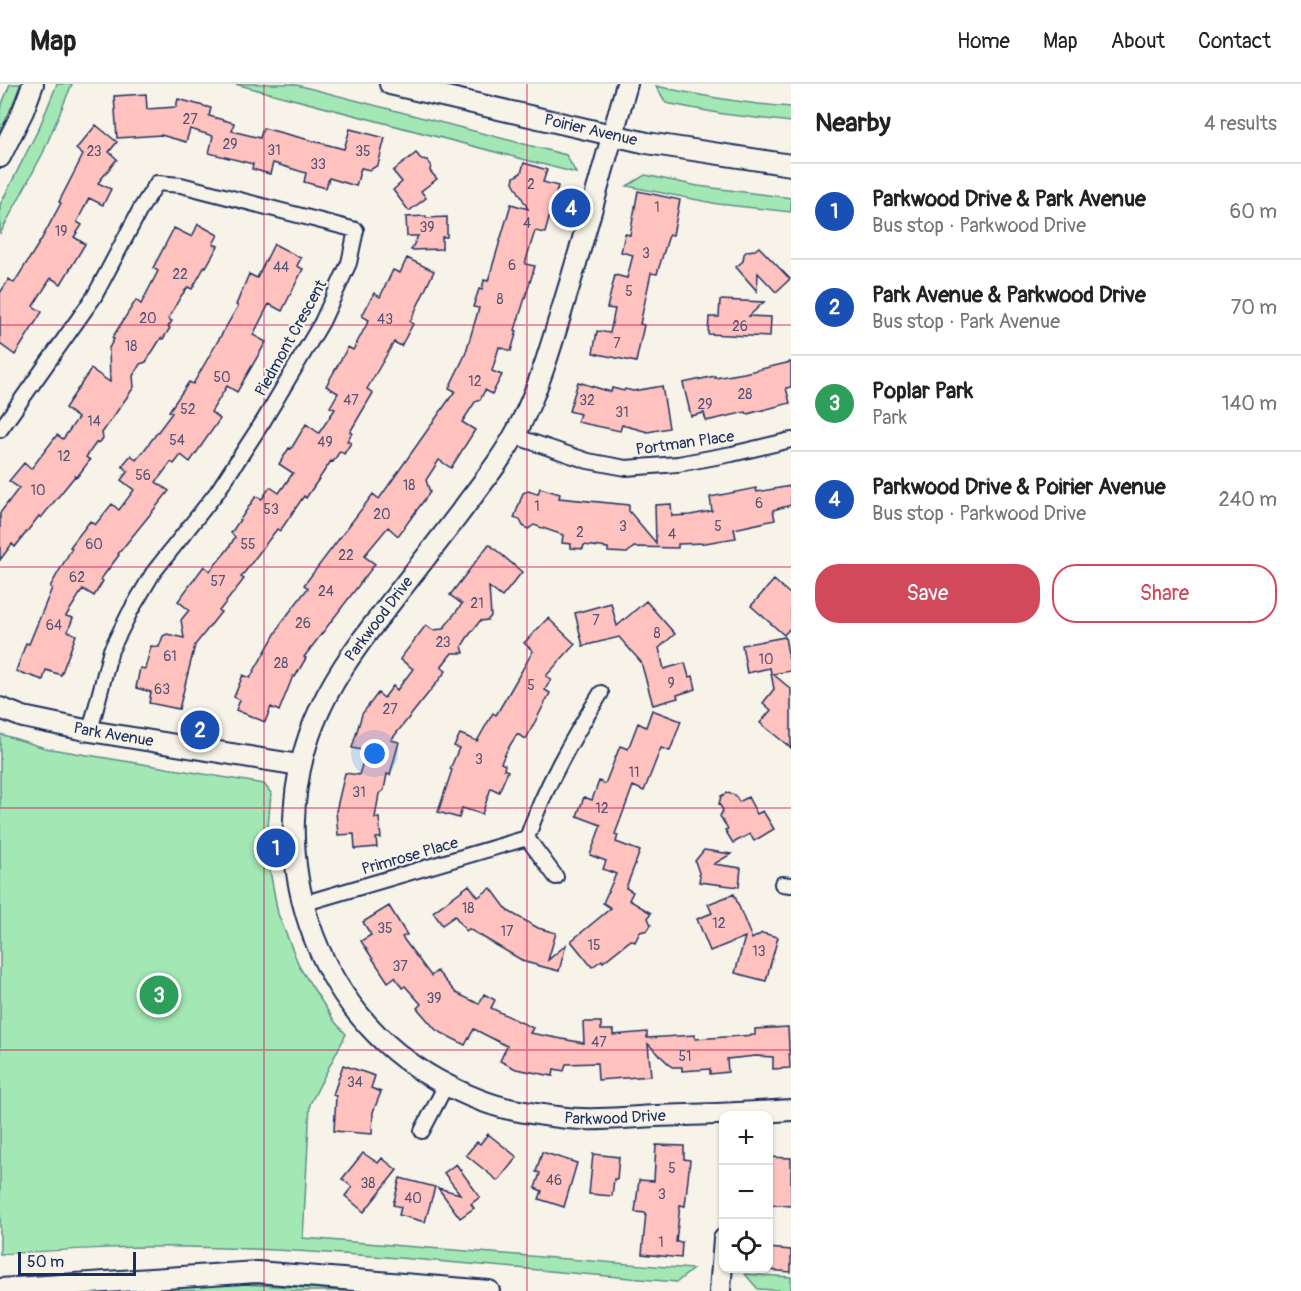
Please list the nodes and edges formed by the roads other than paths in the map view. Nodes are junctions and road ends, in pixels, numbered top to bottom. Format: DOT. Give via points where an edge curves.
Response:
graph roads {
  1 [pos="33,84"];
  2 [pos="390,84"];
  3 [pos="627,84"];
  4 [pos="612,134"];
  5 [pos="0,157"];
  6 [pos="791,165"];
  7 [pos="0,430"];
  8 [pos="514,436"];
  9 [pos="791,440"];
  10 [pos="601,693"];
  11 [pos="0,708"];
  12 [pos="90,731"];
  13 [pos="299,765"];
  14 [pos="526,838"];
  15 [pos="556,877"];
  16 [pos="302,904"];
  17 [pos="446,1085"];
  18 [pos="791,1110"];
  19 [pos="773,1112"];
  20 [pos="719,1115"];
  21 [pos="422,1131"];
  22 [pos="721,1273"];
  23 [pos="0,1288"];
  24 [pos="489,1291"];
  25 [pos="720,1291"];
  1 -- 5 [label="street"];
  2 -- 4 [label="street, Poirier Avenue"];
  3 -- 4 [label="street, Parkwood Drive"];
  4 -- 6 [label="street, Poirier Avenue" via="646,143"];
  4 -- 8 [label="street, Parkwood Drive" via="546,363"];
  7 -- 12 [label="street, Piedmont Crescent" via="94,297 157,183 181,185 356,230 349,263 322,322 218,492 153,573 130,612 111,650"];
  8 -- 9 [label="street, Portman Place" via="588,461 626,468 678,464"];
  8 -- 13 [label="street, Parkwood Drive" via="494,468 357,646 315,721"];
  10 -- 14 [label="street" via="539,802"];
  11 -- 12 [label="street, Park Avenue"];
  12 -- 13 [label="street, Park Avenue"];
  13 -- 16 [label="street, Parkwood Drive" via="294,814"];
  14 -- 15 [label="street"];
  14 -- 16 [label="street, Primrose Place"];
  16 -- 17 [label="street, Parkwood Drive" via="328,969 352,1005 397,1053"];
  17 -- 20 [label="street, Parkwood Drive" via="513,1110 580,1119"];
  17 -- 21 [label="street"];
  18 -- 19 [label="street, Parkwood Drive"];
  22 -- 25 [label="street"];
  23 -- 24 [label="street" via="257,1272"];
}
